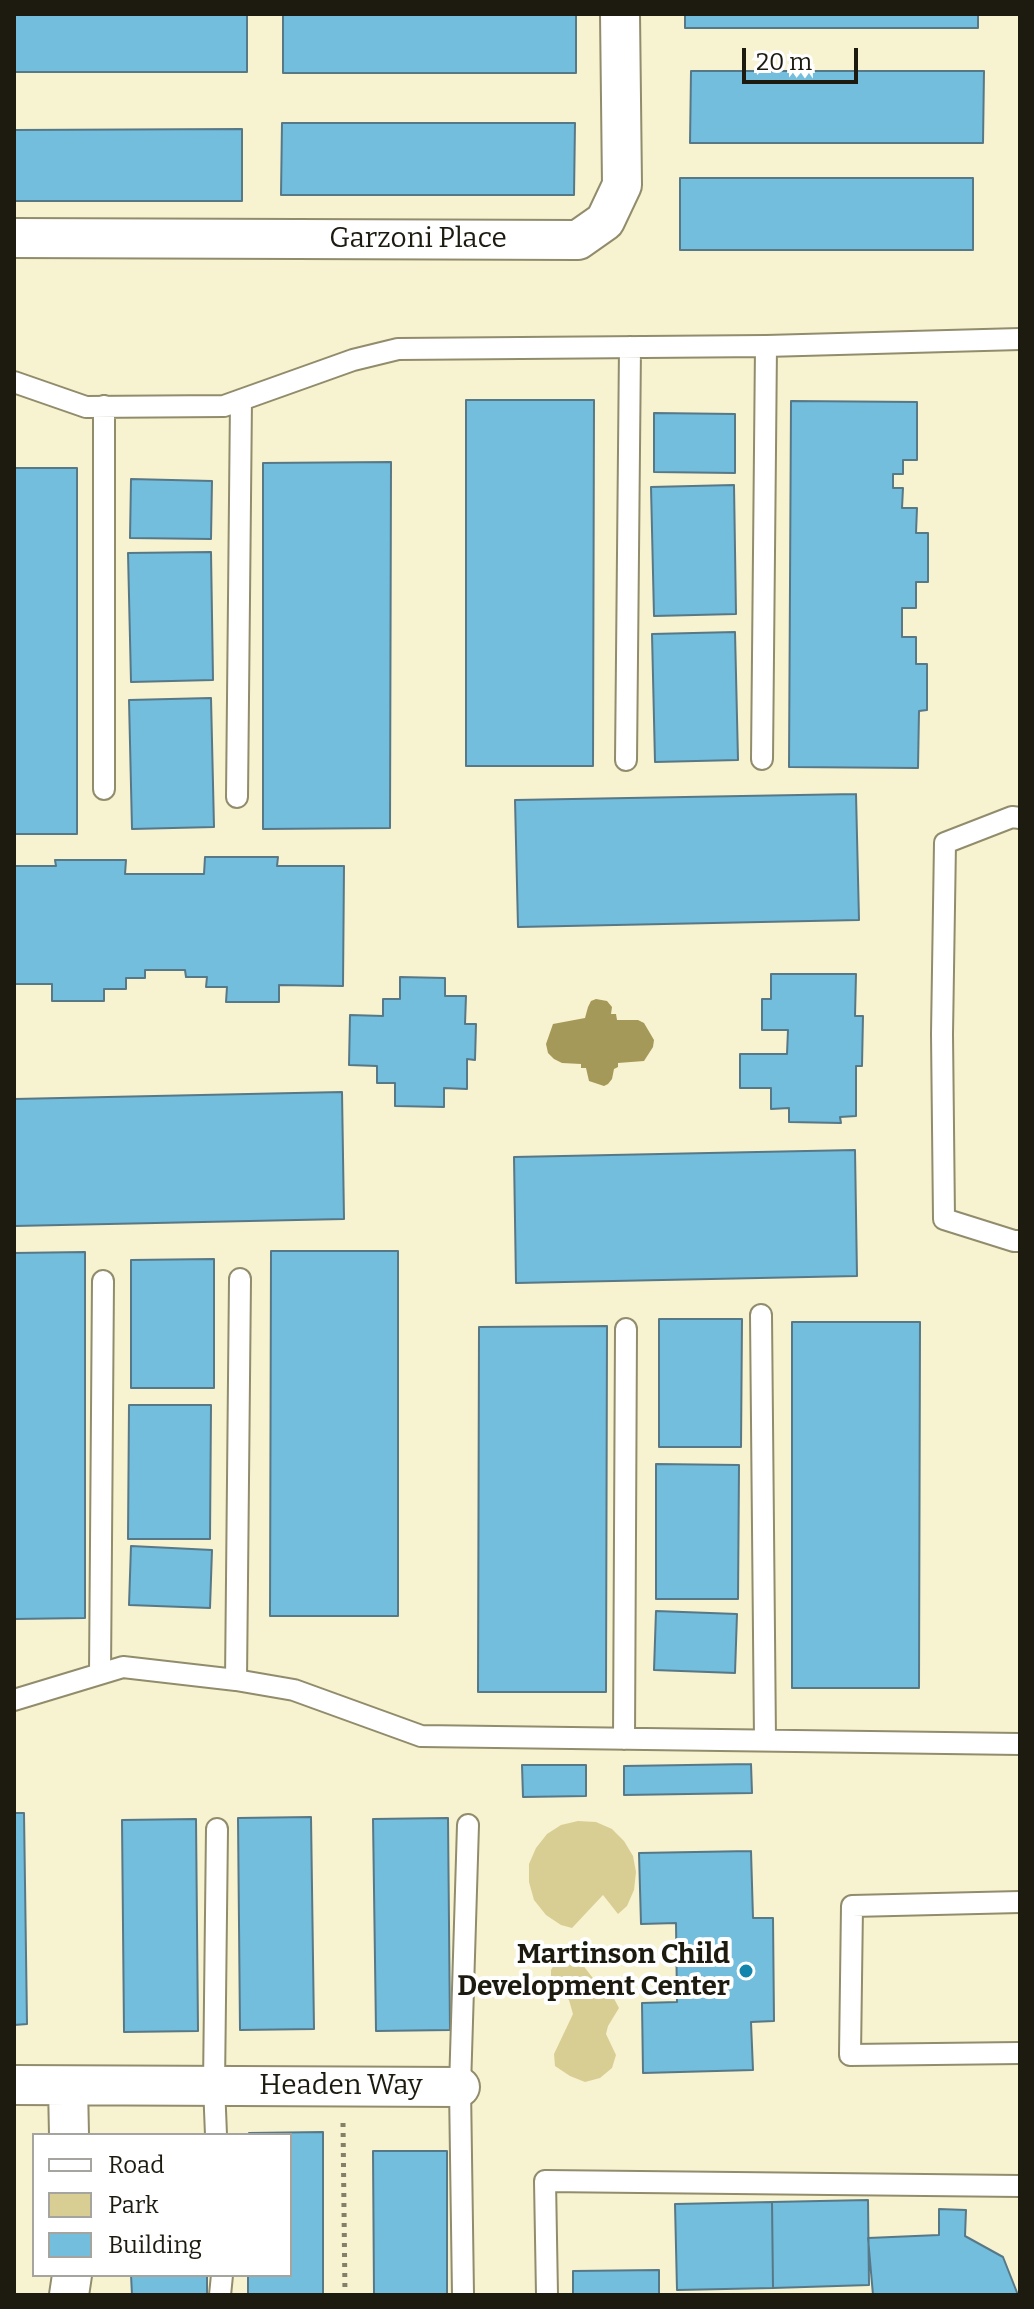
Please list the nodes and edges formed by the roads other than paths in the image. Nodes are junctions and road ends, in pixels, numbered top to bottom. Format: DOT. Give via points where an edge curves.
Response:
graph roads {
  1 [pos="620,14"];
  2 [pos="14,238"];
  3 [pos="1020,339"];
  4 [pos="766,346"];
  5 [pos="630,347"];
  6 [pos="14,382"];
  7 [pos="241,400"];
  8 [pos="104,406"];
  9 [pos="762,759"];
  10 [pos="626,760"];
  11 [pos="104,789"];
  12 [pos="237,797"];
  13 [pos="1020,818"];
  14 [pos="1020,1241"];
  15 [pos="240,1279"];
  16 [pos="103,1281"];
  17 [pos="761,1315"];
  18 [pos="626,1329"];
  19 [pos="100,1674"];
  20 [pos="236,1680"];
  21 [pos="14,1700"];
  22 [pos="624,1739"];
  23 [pos="765,1740"];
  24 [pos="1020,1744"];
  25 [pos="468,1825"];
  26 [pos="217,1829"];
  27 [pos="1020,1902"];
  28 [pos="1020,2053"];
  29 [pos="14,2085"];
  30 [pos="214,2085"];
  31 [pos="68,2086"];
  32 [pos="460,2087"];
  33 [pos="69,2133"];
  34 [pos="216,2133"];
  35 [pos="1020,2186"];
  36 [pos="463,2295"];
  37 [pos="547,2295"];
  1 -- 2 [label="street, Garzoni Place" via="622,185 605,221 578,240"];
  3 -- 4 [label="lane"];
  4 -- 5 [label="lane"];
  4 -- 9 [label="lane"];
  5 -- 7 [label="lane" via="398,349"];
  5 -- 10 [label="lane"];
  6 -- 8 [label="lane" via="86,407"];
  7 -- 8 [label="lane" via="224,406"];
  7 -- 12 [label="lane"];
  8 -- 11 [label="lane"];
  13 -- 14 [label="lane" via="945,843 942,1034 944,1219"];
  15 -- 20 [label="lane"];
  16 -- 19 [label="lane"];
  17 -- 23 [label="lane"];
  18 -- 22 [label="lane"];
  19 -- 20 [label="lane" via="123,1667"];
  19 -- 21 [label="lane"];
  20 -- 22 [label="lane" via="294,1690 421,1736"];
  22 -- 23 [label="lane"];
  23 -- 24 [label="lane"];
  25 -- 32 [label="lane"];
  26 -- 30 [label="lane"];
  27 -- 28 [label="lane" via="852,1906 850,2055"];
  29 -- 31 [label="street, Headen Way"];
  30 -- 31 [label="street, Headen Way"];
  30 -- 32 [label="street, Headen Way"];
  30 -- 34 [label="lane"];
  31 -- 33 [label="street"];
  32 -- 36 [label="lane, Headen Way"];
  35 -- 37 [label="lane" via="545,2181"];
}
